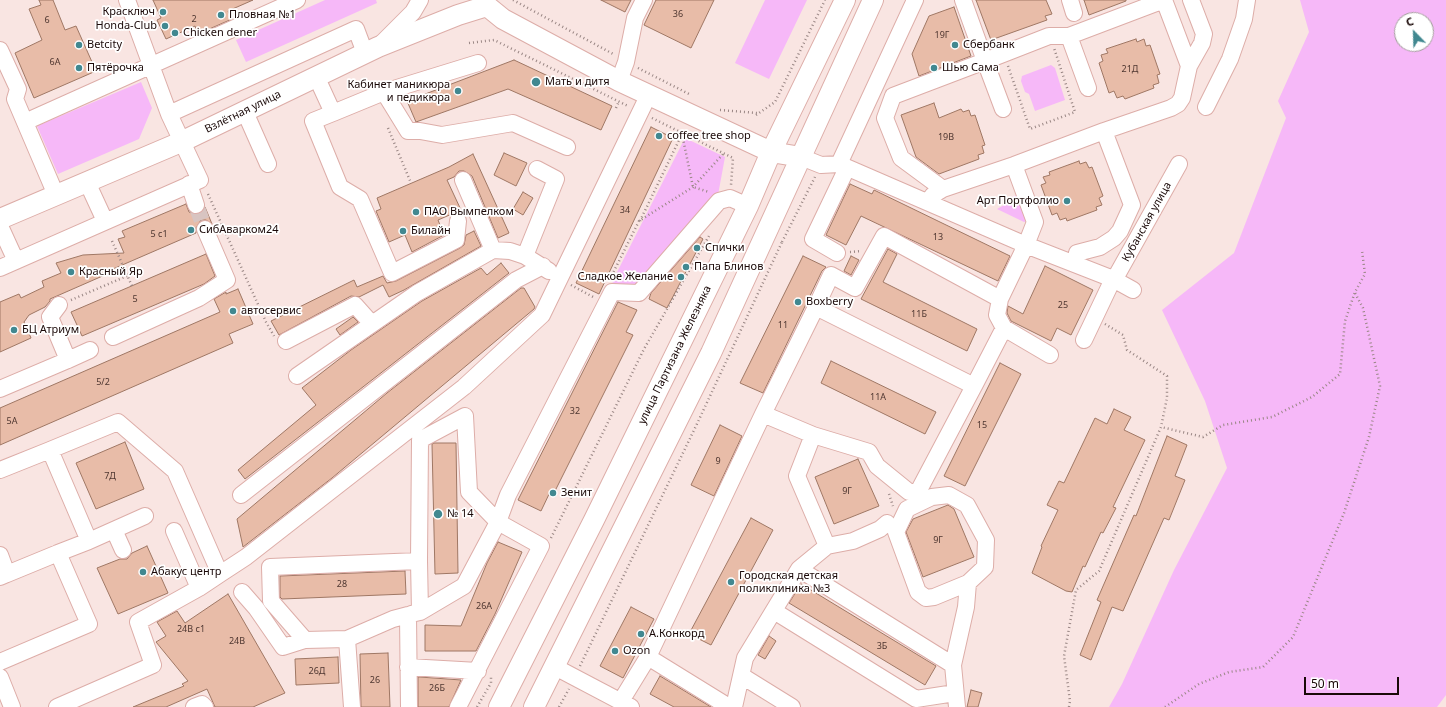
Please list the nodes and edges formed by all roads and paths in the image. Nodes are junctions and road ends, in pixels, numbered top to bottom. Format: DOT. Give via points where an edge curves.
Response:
graph roads {
  1 [pos="127,0"];
  2 [pos="297,0"];
  3 [pos="420,0"];
  4 [pos="644,0"];
  5 [pos="825,0"];
  6 [pos="845,0"];
  7 [pos="873,0"];
  8 [pos="915,0"];
  9 [pos="963,0"];
  10 [pos="1164,0"];
  11 [pos="1191,0"];
  12 [pos="1247,0"];
  13 [pos="486,3"];
  14 [pos="1050,36"];
  15 [pos="1069,36"];
  16 [pos="469,43"];
  17 [pos="0,50"];
  18 [pos="371,50"];
  19 [pos="1003,53"];
  20 [pos="985,61"];
  21 [pos="478,63"];
  22 [pos="152,65"];
  23 [pos="1189,66"];
  24 [pos="316,76"];
  25 [pos="620,81"];
  26 [pos="1088,88"];
  27 [pos="384,92"];
  28 [pos="649,94"];
  29 [pos="619,101"];
  30 [pos="1206,107"];
  31 [pos="616,108"];
  32 [pos="1003,109"];
  33 [pos="245,112"];
  34 [pos="333,113"];
  35 [pos="641,113"];
  36 [pos="169,114"];
  37 [pos="756,115"];
  38 [pos="25,122"];
  39 [pos="1104,131"];
  40 [pos="682,134"];
  41 [pos="181,142"];
  42 [pos="567,147"];
  43 [pos="771,152"];
  44 [pos="724,153"];
  45 [pos="801,157"];
  46 [pos="733,158"];
  47 [pos="401,159"];
  48 [pos="268,164"];
  49 [pos="1179,164"];
  50 [pos="1014,165"];
  51 [pos="843,166"];
  52 [pos="537,169"];
  53 [pos="815,177"];
  54 [pos="463,180"];
  55 [pos="87,182"];
  56 [pos="194,182"];
  57 [pos="411,183"];
  58 [pos="693,187"];
  59 [pos="943,189"];
  60 [pos="712,193"];
  61 [pos="56,195"];
  62 [pos="928,202"];
  63 [pos="196,205"];
  64 [pos="748,206"];
  65 [pos="0,219"];
  66 [pos="105,221"];
  67 [pos="458,221"];
  68 [pos="639,221"];
  69 [pos="0,226"];
  70 [pos="205,229"];
  71 [pos="711,232"];
  72 [pos="776,239"];
  73 [pos="112,241"];
  74 [pos="782,242"];
  75 [pos="1026,245"];
  76 [pos="493,250"];
  77 [pos="876,250"];
  78 [pos="1362,250"];
  79 [pos="836,252"];
  80 [pos="525,256"];
  81 [pos="16,261"];
  82 [pos="1074,263"];
  83 [pos="543,266"];
  84 [pos="0,268"];
  85 [pos="127,276"];
  86 [pos="560,278"];
  87 [pos="1113,279"];
  88 [pos="609,280"];
  89 [pos="132,286"];
  90 [pos="1132,290"];
  91 [pos="1355,292"];
  92 [pos="1000,299"];
  93 [pos="599,300"];
  94 [pos="59,305"];
  95 [pos="816,307"];
  96 [pos="372,324"];
  97 [pos="1106,325"];
  98 [pos="1004,328"];
  99 [pos="113,337"];
  100 [pos="280,339"];
  101 [pos="1084,340"];
  102 [pos="90,350"];
  103 [pos="1050,355"];
  104 [pos="68,360"];
  105 [pos="297,376"];
  106 [pos="974,386"];
  107 [pos="464,387"];
  108 [pos="0,389"];
  109 [pos="763,414"];
  110 [pos="465,416"];
  111 [pos="1161,427"];
  112 [pos="813,434"];
  113 [pos="50,450"];
  114 [pos="0,470"];
  115 [pos="241,495"];
  116 [pos="145,516"];
  117 [pos="498,522"];
  118 [pos="887,523"];
  119 [pos="114,530"];
  120 [pos="174,532"];
  121 [pos="89,541"];
  122 [pos="550,541"];
  123 [pos="827,546"];
  124 [pos="122,550"];
  125 [pos="58,553"];
  126 [pos="0,554"];
  127 [pos="419,561"];
  128 [pos="799,569"];
  129 [pos="220,574"];
  130 [pos="3,576"];
  131 [pos="968,583"];
  132 [pos="199,588"];
  133 [pos="242,592"];
  134 [pos="774,611"];
  135 [pos="414,614"];
  136 [pos="305,640"];
  137 [pos="347,640"];
  138 [pos="648,657"];
  139 [pos="0,662"];
  140 [pos="953,665"];
  141 [pos="408,667"];
  142 [pos="555,667"];
  143 [pos="579,667"];
  144 [pos="485,673"];
  145 [pos="742,676"];
  146 [pos="1,683"];
  147 [pos="569,688"];
  148 [pos="956,700"];
  149 [pos="914,703"];
  150 [pos="626,704"];
  151 [pos="12,707"];
  152 [pos="57,707"];
  153 [pos="194,707"];
  154 [pos="204,707"];
  155 [pos="352,707"];
  156 [pos="409,707"];
  157 [pos="458,707"];
  158 [pos="477,707"];
  159 [pos="499,707"];
  160 [pos="534,707"];
  161 [pos="559,707"];
  162 [pos="729,707"];
  163 [pos="734,707"];
  164 [pos="792,707"];
  165 [pos="1069,707"];
  166 [pos="1165,707"];
  1 -- 22 [label="street"];
  2 -- 22 [label="street"];
  3 -- 18 [label="street" via="413,12"];
  4 -- 25 [label="street" via="635,18"];
  5 -- 37 [label="path" via="775,102"];
  6 -- 43 [label="main road, улица Партизана Железняка"];
  7 -- 45 [label="main road"];
  8 -- 51 [label="street"];
  9 -- 20 [label="street"];
  10 -- 15 [label="street" via="1102,17"];
  10 -- 23 [label="street"];
  11 -- 23 [label="street" via="1204,34 1202,43"];
  12 -- 30 [label="street" via="1244,19 1230,59"];
  13 -- 18 [label="main road, Взлётная улица"];
  13 -- 25 [label="main road" via="503,19"];
  14 -- 15 [label="street"];
  14 -- 19 [label="street"];
  14 -- 19 [label="path" via="1075,112 1030,129"];
  15 -- 26 [label="street"];
  16 -- 29 [label="path" via="494,40"];
  17 -- 38 [label="street" via="18,89 15,99"];
  18 -- 24 [label="main road, Взлётная улица"];
  18 -- 36 [label="street" via="356,29"];
  19 -- 20 [label="street"];
  20 -- 32 [label="street"];
  20 -- 59 [label="street" via="893,96 885,118 901,158"];
  21 -- 27 [label="street"];
  22 -- 36 [label="street"];
  22 -- 38 [label="street"];
  23 -- 39 [label="street" via="1182,98 1178,104"];
  24 -- 33 [label="main road, Взлётная улица"];
  24 -- 34 [label="street"];
  25 -- 28 [label="main road"];
  27 -- 34 [label="street"];
  27 -- 42 [label="street" via="408,131 442,135 513,123"];
  28 -- 35 [label="street"];
  28 -- 43 [label="main road"];
  29 -- 31 [label="path"];
  29 -- 35 [label="path"];
  33 -- 41 [label="main road, Взлётная улица"];
  33 -- 48 [label="street"];
  34 -- 67 [label="street" via="313,121 340,187 360,199 392,273 456,240"];
  35 -- 40 [label="path"];
  35 -- 86 [label="street"];
  36 -- 41 [label="street"];
  38 -- 61 [label="street"];
  39 -- 50 [label="street"];
  39 -- 82 [label="street" via="1132,205 1114,238 1100,247 1077,253"];
  40 -- 44 [label="path"];
  40 -- 58 [label="path"];
  40 -- 68 [label="path"];
  41 -- 55 [label="main road, Взлётная улица"];
  41 -- 56 [label="street"];
  43 -- 45 [label="main road"];
  43 -- 64 [label="main road, улица Партизана Железняка"];
  44 -- 46 [label="path"];
  44 -- 58 [label="path"];
  45 -- 51 [label="street" via="821,165"];
  45 -- 142 [label="main road" via="710,353"];
  47 -- 57 [label="path"];
  49 -- 87 [label="street, Кубанская улица"];
  50 -- 59 [label="street"];
  50 -- 75 [label="street" via="1035,222"];
  51 -- 62 [label="street"];
  51 -- 79 [label="street" via="813,239"];
  52 -- 80 [label="street" via="556,179"];
  53 -- 74 [label="path"];
  54 -- 76 [label="street"];
  55 -- 61 [label="main road, Взлётная улица"];
  55 -- 66 [label="street"];
  56 -- 63 [label="street"];
  56 -- 66 [label="street"];
  56 -- 100 [label="path" via="210,196 266,322"];
  58 -- 60 [label="path"];
  58 -- 68 [label="path"];
  59 -- 62 [label="street" via="933,195"];
  61 -- 65 [label="main road, Взлётная улица"];
  62 -- 75 [label="street"];
  64 -- 117 [label="street" via="730,198 719,201 639,293 612,292 508,495"];
  64 -- 159 [label="main road, улица Партизана Железняка"];
  66 -- 81 [label="street"];
  68 -- 88 [label="path"];
  69 -- 81 [label="street"];
  70 -- 99 [label="street" via="230,286"];
  71 -- 122 [label="path" via="644,349"];
  72 -- 74 [label="path"];
  73 -- 85 [label="path"];
  74 -- 143 [label="path"];
  75 -- 82 [label="street"];
  75 -- 92 [label="street"];
  76 -- 80 [label="street" via="510,251"];
  76 -- 96 [label="street" via="417,293"];
  77 -- 79 [label="path"];
  77 -- 92 [label="street" via="884,236"];
  77 -- 95 [label="street" via="856,288 831,275"];
  78 -- 91 [label="path" via="1365,274"];
  80 -- 83 [label="street"];
  81 -- 84 [label="street"];
  82 -- 87 [label="street"];
  83 -- 86 [label="street"];
  83 -- 115 [label="street" via="516,280"];
  85 -- 89 [label="path"];
  85 -- 94 [label="path"];
  86 -- 93 [label="path"];
  86 -- 107 [label="street" via="542,315"];
  87 -- 90 [label="street"];
  87 -- 101 [label="street, Кубанская улица"];
  91 -- 111 [label="path" via="1344,321 1340,374 1312,397 1272,417 1223,425 1203,437"];
  91 -- 166 [label="path" via="1363,308 1380,386 1369,437 1344,513 1294,637 1263,667 1229,672 1199,684"];
  92 -- 98 [label="street" via="997,315"];
  94 -- 104 [label="street" via="50,316"];
  95 -- 106 [label="street"];
  95 -- 109 [label="street"];
  96 -- 100 [label="street" via="355,305"];
  96 -- 105 [label="street"];
  97 -- 111 [label="path" via="1123,335 1127,350 1167,376 1167,398"];
  98 -- 103 [label="street"];
  98 -- 106 [label="street"];
  102 -- 104 [label="street"];
  104 -- 108 [label="street"];
  106 -- 112 [label="street" via="919,490 909,492 878,466 869,452"];
  107 -- 110 [label="street"];
  107 -- 129 [label="street" via="246,557"];
  109 -- 112 [label="street"];
  109 -- 138 [label="street"];
  110 -- 117 [label="street" via="469,492"];
  110 -- 127 [label="street" via="420,440"];
  111 -- 165 [label="path" via="1099,571 1076,590 1064,656"];
  112 -- 123 [label="street" via="797,476"];
  113 -- 114 [label="street"];
  113 -- 121 [label="street"];
  113 -- 129 [label="street" via="118,422 175,471"];
  116 -- 119 [label="street"];
  117 -- 135 [label="street" via="464,586"];
  117 -- 144 [label="street" via="541,546"];
  118 -- 123 [label="street" via="880,529 853,541"];
  119 -- 121 [label="street"];
  119 -- 124 [label="street"];
  120 -- 132 [label="street"];
  121 -- 125 [label="street"];
  123 -- 128 [label="street"];
  125 -- 130 [label="street"];
  125 -- 139 [label="street" via="89,624"];
  126 -- 130 [label="street"];
  127 -- 135 [label="street"];
  127 -- 136 [label="street" via="270,567 271,601"];
  128 -- 134 [label="street"];
  128 -- 140 [label="street"];
  129 -- 132 [label="street"];
  131 -- 131 [label="street" via="985,567 986,540 967,505 949,496 932,497 906,509 896,532 918,592 926,598 934,597"];
  131 -- 140 [label="street" via="966,607"];
  132 -- 152 [label="street" via="138,622 154,665"];
  133 -- 136 [label="street" via="284,647"];
  134 -- 145 [label="street" via="745,658"];
  134 -- 149 [label="street"];
  135 -- 137 [label="street" via="392,619"];
  135 -- 141 [label="street"];
  136 -- 137 [label="street"];
  137 -- 155 [label="street"];
  138 -- 150 [label="street"];
  138 -- 162 [label="street"];
  140 -- 148 [label="street"];
  141 -- 144 [label="street"];
  141 -- 156 [label="street"];
  142 -- 150 [label="street"];
  142 -- 160 [label="main road"];
  144 -- 157 [label="street"];
  144 -- 158 [label="path" via="490,683"];
  145 -- 163 [label="street"];
  145 -- 164 [label="street"];
  146 -- 151 [label="street"];
  147 -- 161 [label="path"];
  148 -- 149 [label="street"];
  153 -- 154 [label="street" via="202,704"];
}
